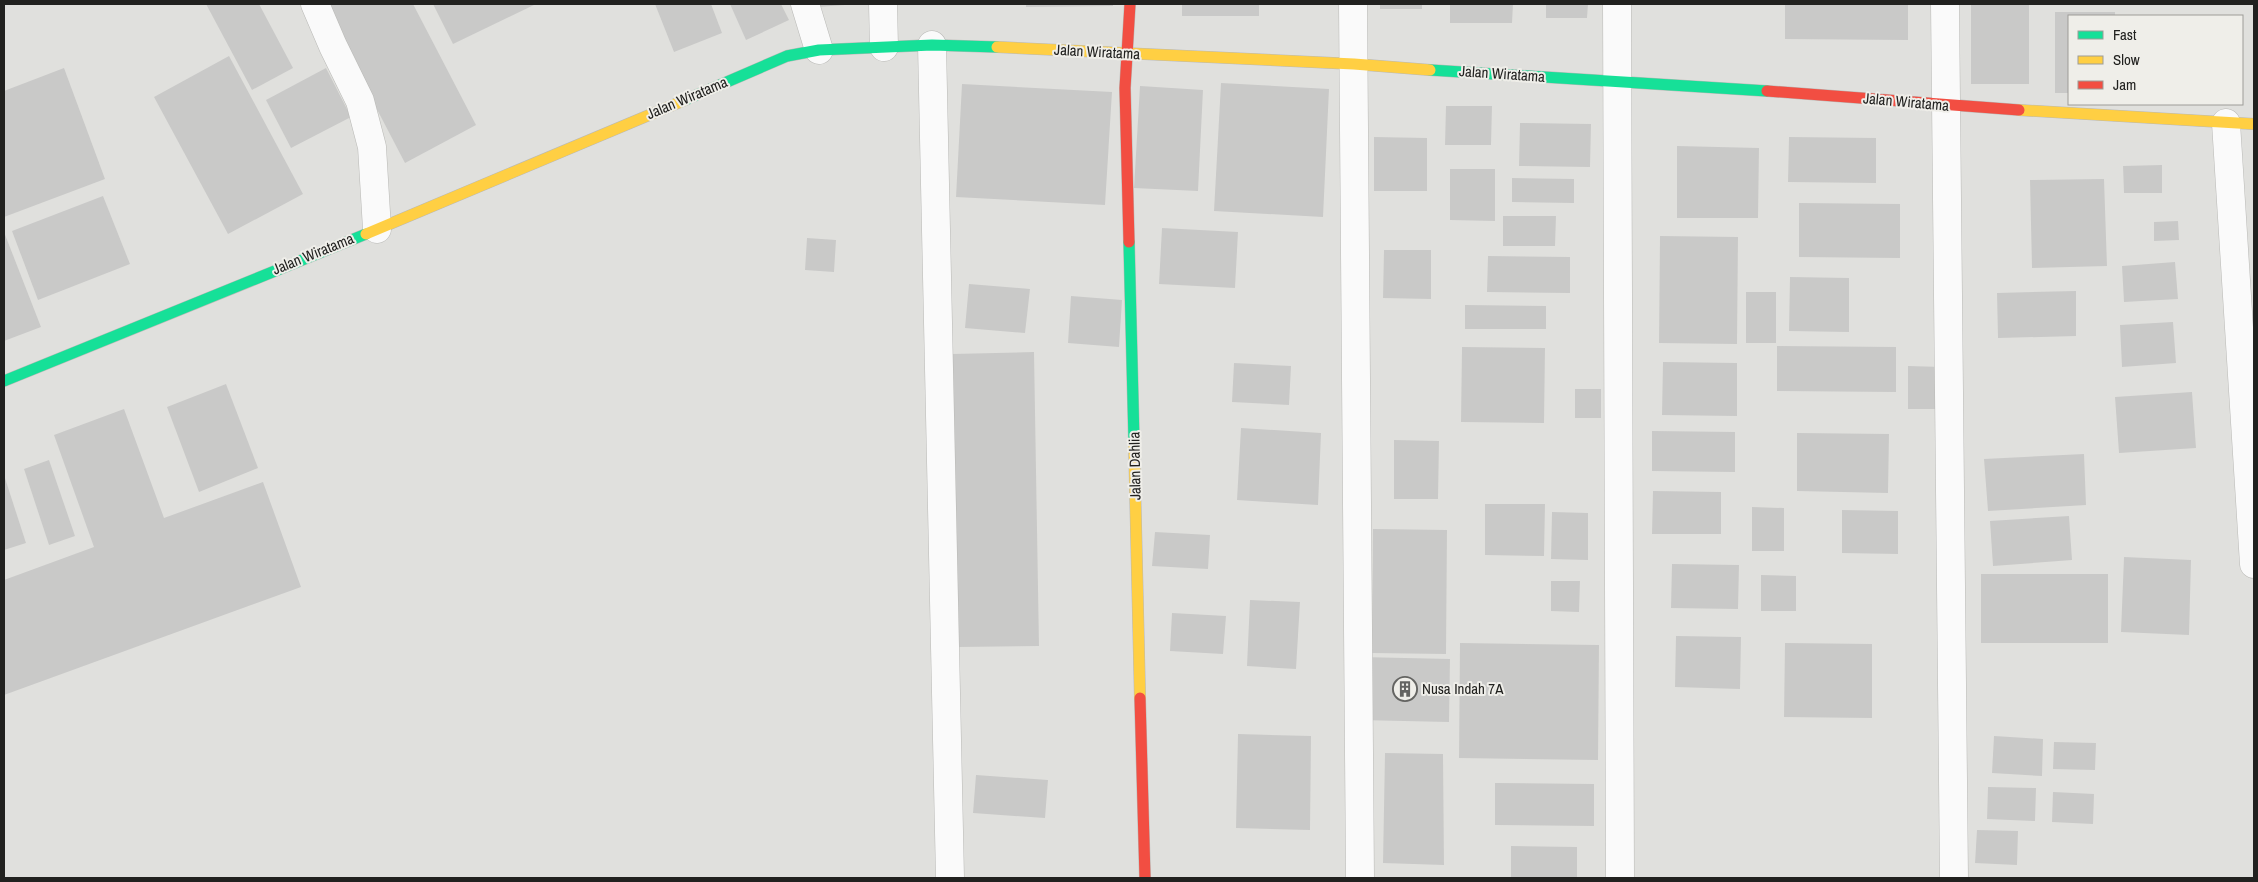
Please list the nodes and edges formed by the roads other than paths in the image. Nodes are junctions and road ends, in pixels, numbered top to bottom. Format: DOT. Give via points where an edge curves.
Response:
graph roads {
  1 [pos="315,4"];
  2 [pos="804,4"];
  3 [pos="883,4"];
  4 [pos="1130,4"];
  5 [pos="1353,4"];
  6 [pos="1617,4"];
  7 [pos="1945,4"];
  8 [pos="932,45"];
  9 [pos="884,47"];
  10 [pos="819,50"];
  11 [pos="1127,53"];
  12 [pos="1354,64"];
  13 [pos="1617,83"];
  14 [pos="1945,105"];
  15 [pos="2226,123"];
  16 [pos="2254,124"];
  17 [pos="377,229"];
  18 [pos="4,381"];
  19 [pos="2254,564"];
  20 [pos="950,878"];
  21 [pos="1145,878"];
  22 [pos="1360,878"];
  23 [pos="1620,878"];
  24 [pos="1954,878"];
  1 -- 17 [label="street" via="360,101 372,147"];
  2 -- 10 [label="street"];
  3 -- 9 [label="street"];
  4 -- 11 [label="street, Jalan Dahlia"];
  5 -- 12 [label="street"];
  6 -- 13 [label="street"];
  7 -- 14 [label="street"];
  8 -- 9 [label="street, Jalan Wiratama"];
  8 -- 11 [label="street, Jalan Wiratama"];
  8 -- 20 [label="street"];
  9 -- 10 [label="street, Jalan Wiratama"];
  10 -- 17 [label="street, Jalan Wiratama" via="787,56"];
  11 -- 12 [label="street, Jalan Wiratama"];
  11 -- 21 [label="street, Jalan Dahlia" via="1125,88"];
  12 -- 13 [label="street, Jalan Wiratama"];
  12 -- 22 [label="street"];
  13 -- 14 [label="street, Jalan Wiratama"];
  13 -- 23 [label="street"];
  14 -- 15 [label="street, Jalan Wiratama"];
  14 -- 24 [label="street"];
  15 -- 16 [label="street, Jalan Wiratama"];
  15 -- 19 [label="street"];
  17 -- 18 [label="street, Jalan Wiratama"];
}
